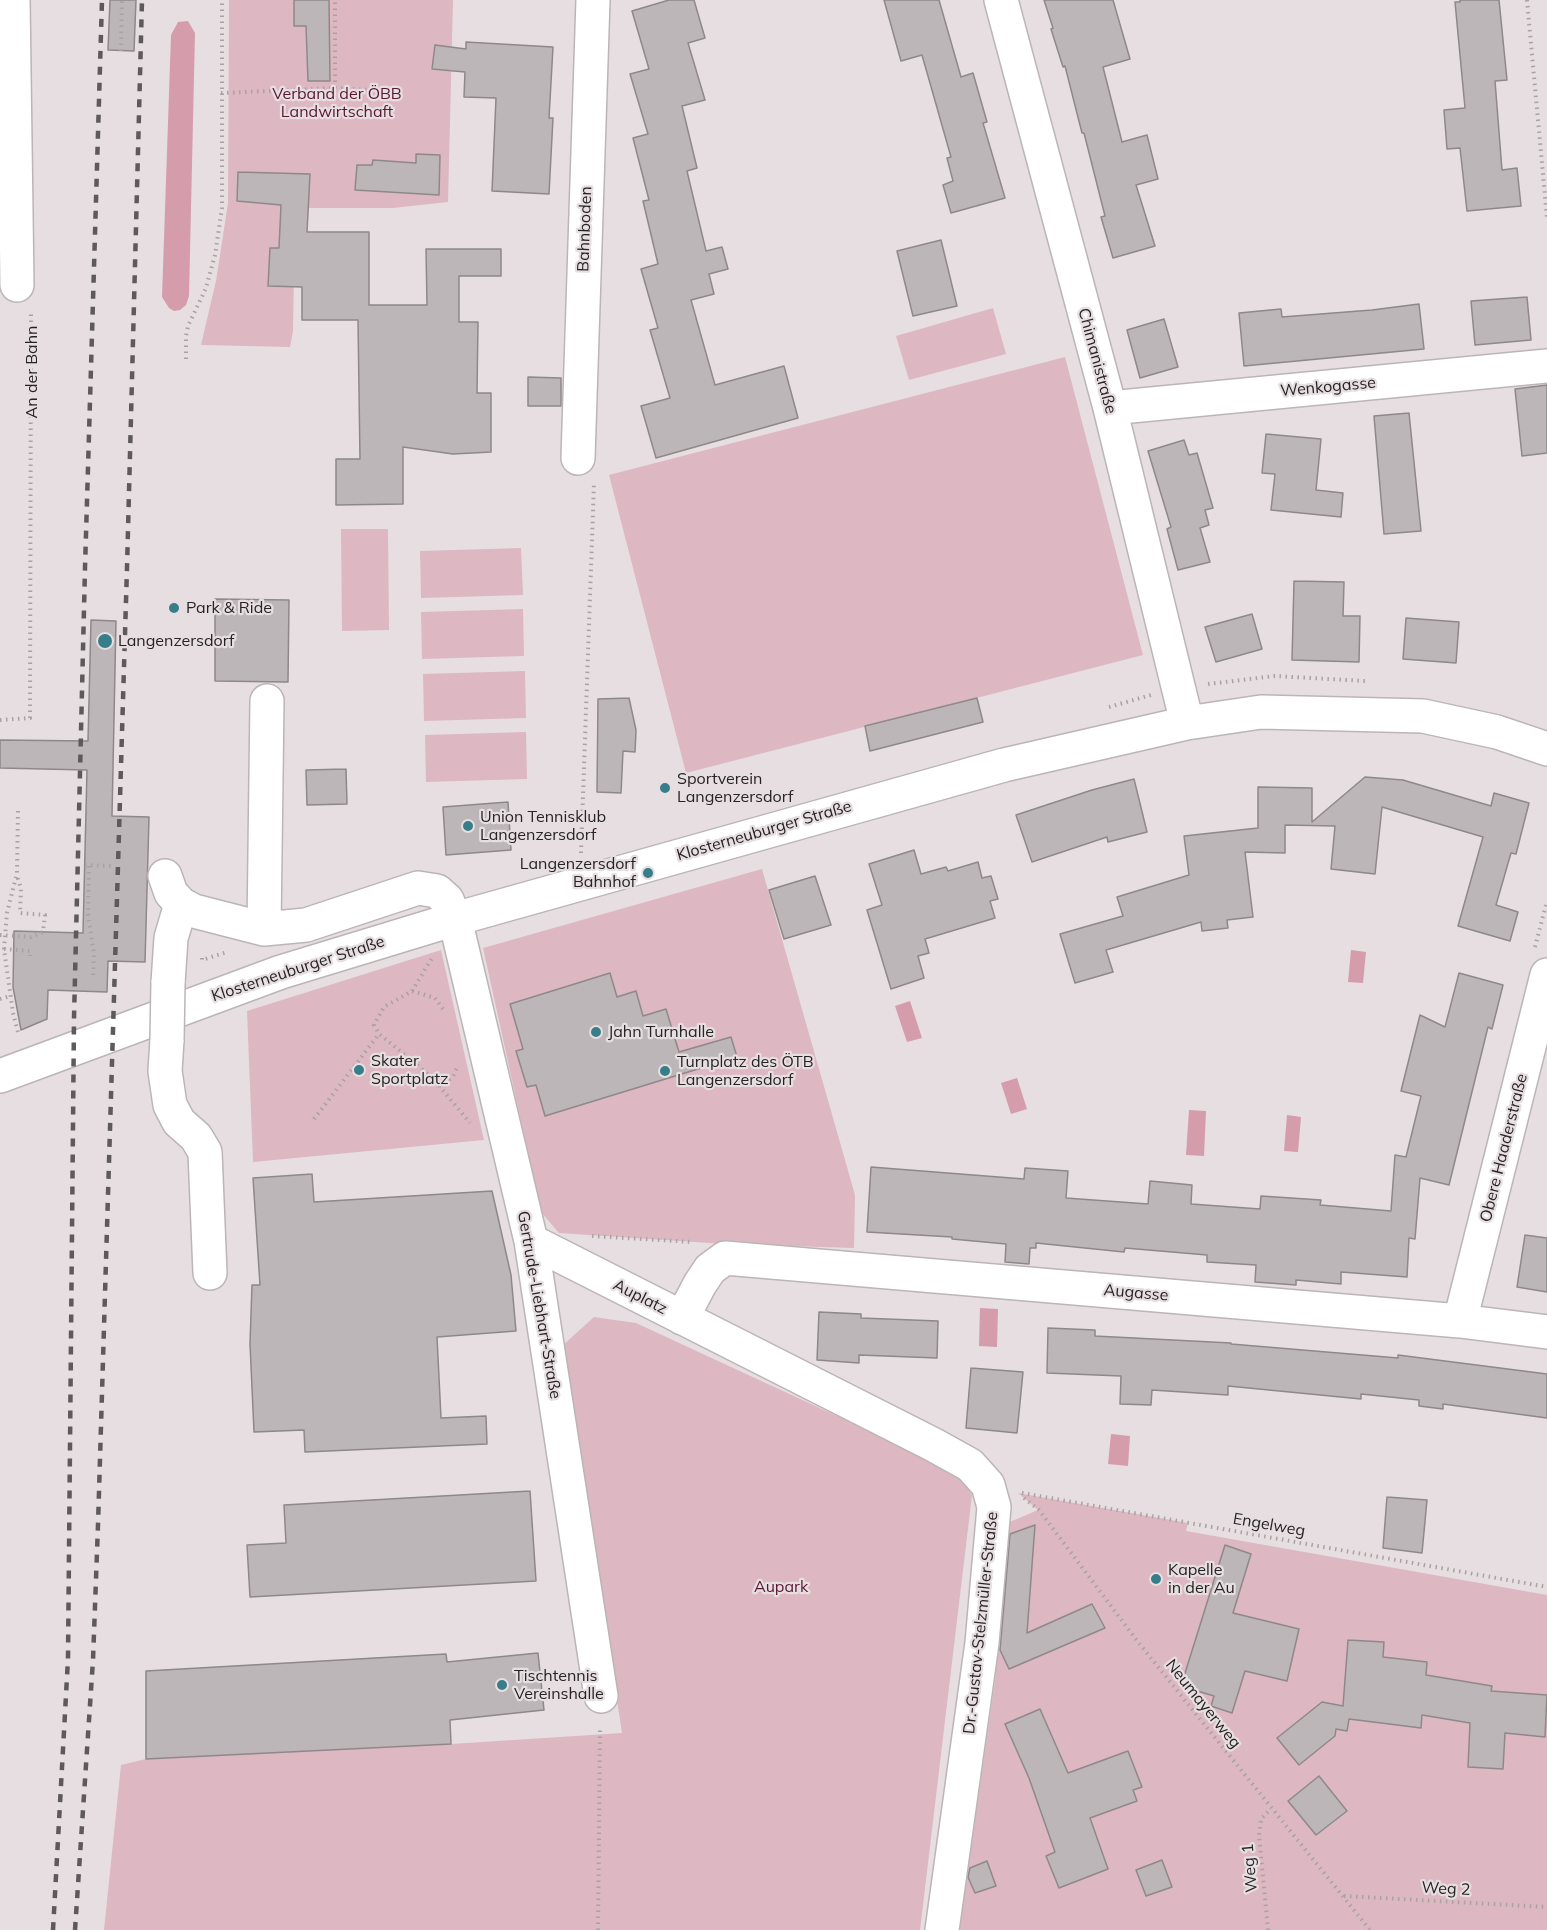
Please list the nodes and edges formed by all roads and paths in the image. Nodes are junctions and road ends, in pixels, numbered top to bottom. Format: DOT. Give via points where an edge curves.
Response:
graph roads {
  1 [pos="13,0"];
  2 [pos="122,0"];
  3 [pos="222,0"];
  4 [pos="335,0"];
  5 [pos="593,0"];
  6 [pos="1001,0"];
  7 [pos="1527,0"];
  8 [pos="121,51"];
  9 [pos="334,88"];
  10 [pos="388,91"];
  11 [pos="221,93"];
  12 [pos="1547,218"];
  13 [pos="17,285"];
  14 [pos="186,359"];
  15 [pos="1547,366"];
  16 [pos="1110,408"];
  17 [pos="586,470"];
  18 [pos="267,701"];
  19 [pos="0,720"];
  20 [pos="1187,723"];
  21 [pos="1547,749"];
  22 [pos="18,811"];
  23 [pos="111,866"];
  24 [pos="17,873"];
  25 [pos="165,876"];
  26 [pos="580,885"];
  27 [pos="182,904"];
  28 [pos="455,919"];
  29 [pos="264,929"];
  30 [pos="2,935"];
  31 [pos="4,949"];
  32 [pos="226,952"];
  33 [pos="435,952"];
  34 [pos="200,953"];
  35 [pos="30,956"];
  36 [pos="1547,975"];
  37 [pos="93,979"];
  38 [pos="412,991"];
  39 [pos="11,996"];
  40 [pos="0,999"];
  41 [pos="445,1012"];
  42 [pos="17,1033"];
  43 [pos="379,1034"];
  44 [pos="457,1059"];
  45 [pos="0,1076"];
  46 [pos="440,1086"];
  47 [pos="314,1119"];
  48 [pos="504,1127"];
  49 [pos="587,1236"];
  50 [pos="531,1241"];
  51 [pos="711,1250"];
  52 [pos="210,1273"];
  53 [pos="682,1318"];
  54 [pos="1460,1321"];
  55 [pos="1547,1332"];
  56 [pos="1003,1489"];
  57 [pos="1547,1587"];
  58 [pos="601,1696"];
  59 [pos="1271,1809"];
  60 [pos="1344,1896"];
  61 [pos="1547,1907"];
  62 [pos="598,1930"];
  63 [pos="942,1930"];
  64 [pos="1268,1930"];
  65 [pos="1370,1930"];
  1 -- 13 [label="street"];
  2 -- 8 [label="path"];
  3 -- 11 [label="path"];
  4 -- 9 [label="path"];
  5 -- 17 [label="street, Bahnboden"];
  6 -- 16 [label="street, Chimanistraße"];
  7 -- 12 [label="path"];
  9 -- 10 [label="path"];
  9 -- 11 [label="path"];
  11 -- 14 [label="path" via="222,208 206,288 188,326"];
  13 -- 19 [label="path, An der Bahn" via="32,312 30,718"];
  15 -- 16 [label="street, Wenkogasse"];
  16 -- 20 [label="street, Chimanistraße"];
  17 -- 26 [label="path"];
  18 -- 29 [label="street"];
  20 -- 21 [label="street, Klosterneuburger Straße" via="1261,712 1423,716 1497,732"];
  20 -- 26 [label="street, Klosterneuburger Straße" via="1004,765"];
  22 -- 24 [label="path"];
  23 -- 37 [label="path" via="98,869 87,865"];
  24 -- 30 [label="path"];
  24 -- 30 [label="path" via="20,913 45,915 43,932 31,937"];
  25 -- 27 [label="street" via="171,893"];
  26 -- 28 [label="street, Klosterneuburger Straße"];
  27 -- 29 [label="street, Gertrude-Liebhart-Straße" via="194,911"];
  27 -- 52 [label="street, bridge" via="171,938 165,1071 170,1105 179,1122 206,1152"];
  28 -- 29 [label="street, Gertrude-Liebhart-Straße" via="447,900 437,891 418,888 306,925"];
  28 -- 45 [label="street, Klosterneuburger Straße" via="281,972"];
  28 -- 48 [label="street, Gertrude-Liebhart-Straße"];
  30 -- 31 [label="path"];
  31 -- 35 [label="path" via="30,951"];
  31 -- 39 [label="path"];
  32 -- 34 [label="path" via="202,960"];
  33 -- 38 [label="path"];
  36 -- 54 [label="street, Obere Haaderstraße"];
  38 -- 41 [label="path" via="435,998"];
  38 -- 43 [label="path" via="384,1007 374,1025"];
  39 -- 40 [label="path"];
  39 -- 42 [label="path"];
  43 -- 46 [label="path"];
  43 -- 47 [label="path"];
  44 -- 46 [label="path" via="453,1077"];
  46 -- 48 [label="path" via="471,1125"];
  48 -- 50 [label="street, Gertrude-Liebhart-Straße"];
  49 -- 51 [label="path"];
  50 -- 53 [label="street, Auplatz"];
  50 -- 58 [label="street, Gertrude-Liebhart-Straße"];
  51 -- 53 [label="street, Auplatz" via="710,1269"];
  51 -- 54 [label="street, Augasse"];
  53 -- 56 [label="street" via="934,1445"];
  54 -- 55 [label="street, Augasse"];
  56 -- 57 [label="path, Engelweg"];
  56 -- 59 [label="path, Neumayerweg" via="1039,1510"];
  56 -- 63 [label="street, Dr.-Gustav-Stelzmüller-Straße" via="994,1507 982,1643"];
  58 -- 62 [label="path"];
  59 -- 60 [label="path, Neumayerweg"];
  59 -- 64 [label="path, Weg 1" via="1261,1819 1259,1835"];
  60 -- 61 [label="path, Weg 2"];
  60 -- 65 [label="path, Neumayerweg"];
}
